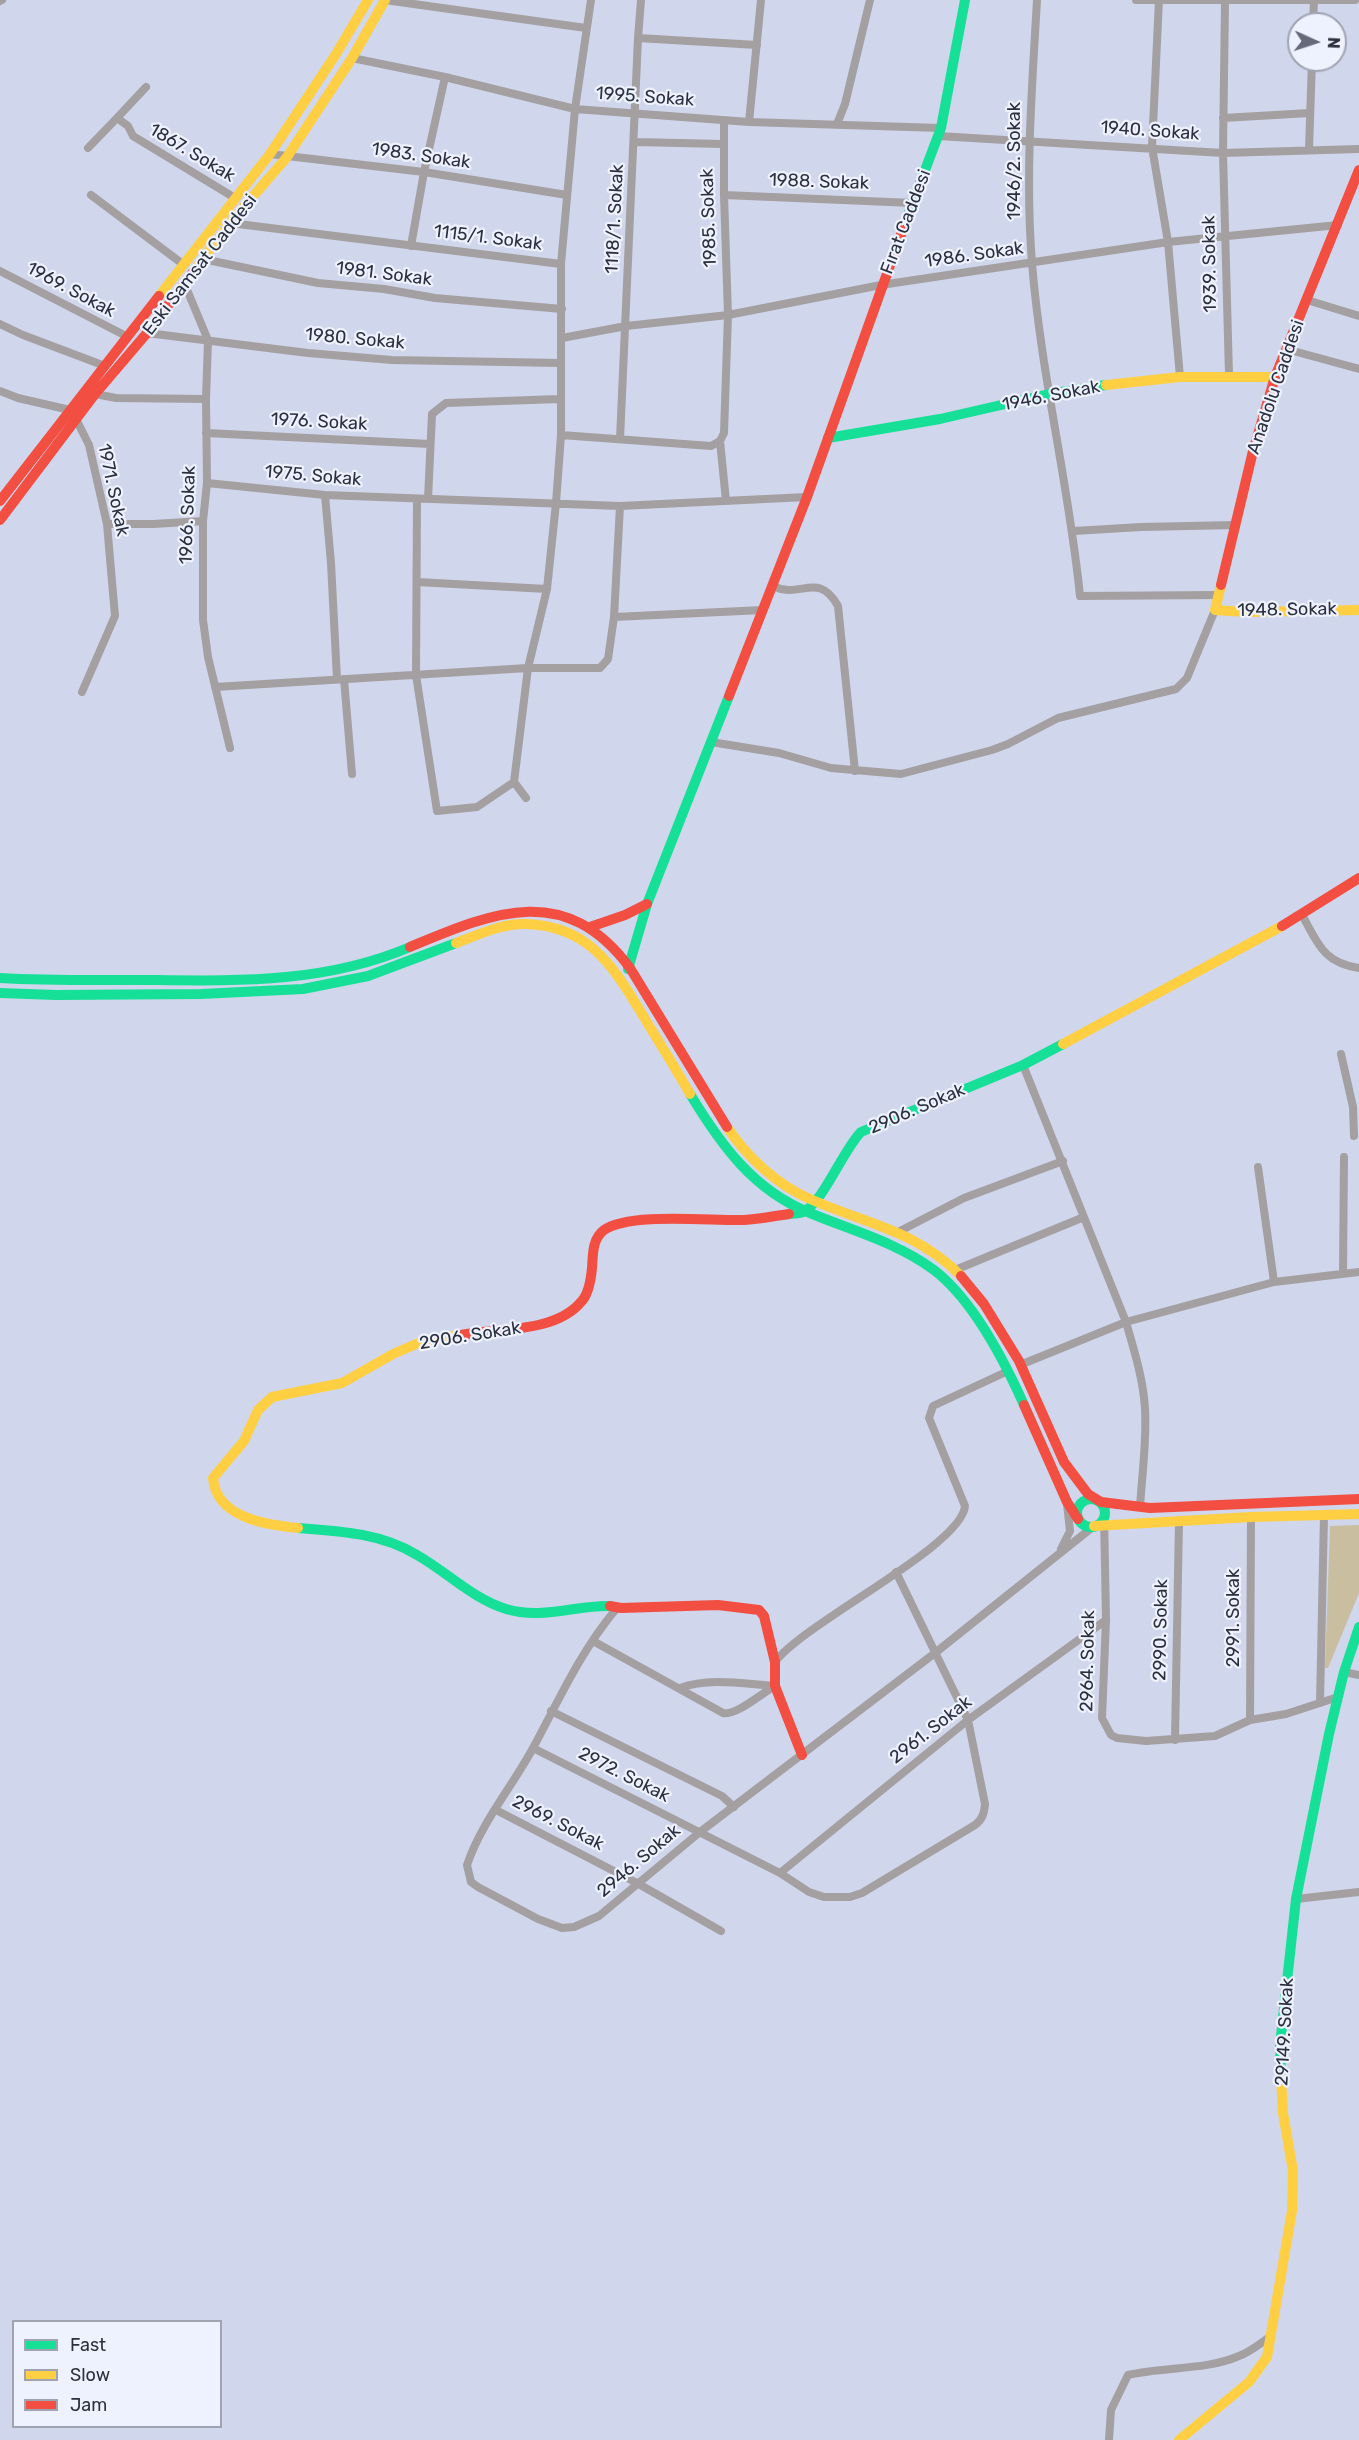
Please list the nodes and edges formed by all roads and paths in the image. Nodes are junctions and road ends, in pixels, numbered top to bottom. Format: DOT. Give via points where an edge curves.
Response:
graph roads {
  1 [pos="368,0"];
  2 [pos="385,0"];
  3 [pos="591,0"];
  4 [pos="641,0"];
  5 [pos="761,0"];
  6 [pos="870,0"];
  7 [pos="965,0"];
  8 [pos="1037,0"];
  9 [pos="1136,0"];
  10 [pos="1159,0"];
  11 [pos="1314,0"];
  12 [pos="1355,0"];
  13 [pos="1226,2"];
  14 [pos="586,28"];
  15 [pos="638,38"];
  16 [pos="757,45"];
  17 [pos="352,58"];
  18 [pos="1312,72"];
  19 [pos="445,77"];
  20 [pos="146,87"];
  21 [pos="575,109"];
  22 [pos="636,113"];
  23 [pos="1310,113"];
  24 [pos="117,118"];
  25 [pos="1223,118"];
  26 [pos="724,120"];
  27 [pos="749,122"];
  28 [pos="837,124"];
  29 [pos="940,132"];
  30 [pos="1029,141"];
  31 [pos="635,142"];
  32 [pos="723,144"];
  33 [pos="1152,147"];
  34 [pos="88,148"];
  35 [pos="1359,149"];
  36 [pos="1309,150"];
  37 [pos="1223,153"];
  38 [pos="270,154"];
  39 [pos="287,157"];
  40 [pos="424,172"];
  41 [pos="1359,173"];
  42 [pos="91,195"];
  43 [pos="567,195"];
  44 [pos="724,195"];
  45 [pos="235,198"];
  46 [pos="913,203"];
  47 [pos="230,223"];
  48 [pos="1338,225"];
  49 [pos="1227,237"];
  50 [pos="1168,242"];
  51 [pos="411,246"];
  52 [pos="203,259"];
  53 [pos="561,264"];
  54 [pos="1032,264"];
  55 [pos="184,265"];
  56 [pos="0,271"];
  57 [pos="185,285"];
  58 [pos="881,285"];
  59 [pos="1307,300"];
  60 [pos="562,309"];
  61 [pos="728,315"];
  62 [pos="1359,316"];
  63 [pos="0,324"];
  64 [pos="626,326"];
  65 [pos="147,333"];
  66 [pos="128,338"];
  67 [pos="562,338"];
  68 [pos="208,340"];
  69 [pos="1286,349"];
  70 [pos="560,363"];
  71 [pos="105,366"];
  72 [pos="1359,369"];
  73 [pos="1229,375"];
  74 [pos="1180,377"];
  75 [pos="1275,377"];
  76 [pos="0,391"];
  77 [pos="94,394"];
  78 [pos="1049,394"];
  79 [pos="206,399"];
  80 [pos="560,399"];
  81 [pos="73,415"];
  82 [pos="206,433"];
  83 [pos="561,435"];
  84 [pos="828,438"];
  85 [pos="620,440"];
  86 [pos="720,441"];
  87 [pos="430,444"];
  88 [pos="207,483"];
  89 [pos="325,495"];
  90 [pos="807,497"];
  91 [pos="428,499"];
  92 [pos="417,500"];
  93 [pos="0,501"];
  94 [pos="726,501"];
  95 [pos="556,503"];
  96 [pos="620,506"];
  97 [pos="0,520"];
  98 [pos="203,521"];
  99 [pos="106,524"];
  100 [pos="1236,525"];
  101 [pos="1074,531"];
  102 [pos="417,582"];
  103 [pos="773,586"];
  104 [pos="547,589"];
  105 [pos="1219,595"];
  106 [pos="764,610"];
  107 [pos="1215,610"];
  108 [pos="1359,610"];
  109 [pos="614,617"];
  110 [pos="528,668"];
  111 [pos="416,675"];
  112 [pos="340,679"];
  113 [pos="215,687"];
  114 [pos="82,692"];
  115 [pos="711,742"];
  116 [pos="231,748"];
  117 [pos="855,771"];
  118 [pos="352,774"];
  119 [pos="514,782"];
  120 [pos="526,798"];
  121 [pos="1359,878"];
  122 [pos="648,904"];
  123 [pos="1302,915"];
  124 [pos="590,927"];
  125 [pos="1359,968"];
  126 [pos="632,970"];
  127 [pos="0,978"];
  128 [pos="621,980"];
  129 [pos="0,993"];
  130 [pos="1341,1054"];
  131 [pos="1023,1065"];
  132 [pos="1356,1106"];
  133 [pos="1354,1136"];
  134 [pos="1344,1157"];
  135 [pos="1063,1161"];
  136 [pos="1258,1167"];
  137 [pos="816,1201"];
  138 [pos="803,1212"];
  139 [pos="1084,1217"];
  140 [pos="898,1232"];
  141 [pos="955,1270"];
  142 [pos="1359,1272"];
  143 [pos="1342,1273"];
  144 [pos="1274,1282"];
  145 [pos="1126,1322"];
  146 [pos="1020,1365"];
  147 [pos="1008,1371"];
  148 [pos="1359,1499"];
  149 [pos="1097,1501"];
  150 [pos="1067,1502"];
  151 [pos="1140,1507"];
  152 [pos="1359,1514"];
  153 [pos="1324,1515"];
  154 [pos="1251,1517"];
  155 [pos="1078,1518"];
  156 [pos="1179,1520"];
  157 [pos="1101,1522"];
  158 [pos="1070,1531"];
  159 [pos="1060,1552"];
  160 [pos="896,1572"];
  161 [pos="616,1609"];
  162 [pos="1106,1620"];
  163 [pos="1359,1627"];
  164 [pos="593,1641"];
  165 [pos="935,1653"];
  166 [pos="775,1662"];
  167 [pos="1344,1672"];
  168 [pos="1359,1675"];
  169 [pos="776,1686"];
  170 [pos="680,1688"];
  171 [pos="1338,1698"];
  172 [pos="1320,1703"];
  173 [pos="551,1711"];
  174 [pos="968,1720"];
  175 [pos="1250,1720"];
  176 [pos="1175,1740"];
  177 [pos="533,1748"];
  178 [pos="802,1755"];
  179 [pos="734,1807"];
  180 [pos="496,1810"];
  181 [pos="700,1832"];
  182 [pos="780,1873"];
  183 [pos="637,1882"];
  184 [pos="1359,1892"];
  185 [pos="1296,1899"];
  186 [pos="721,1931"];
  187 [pos="1271,2336"];
  188 [pos="1109,2440"];
  189 [pos="1179,2440"];
  1 -- 38 [label="street, Eski Samsat Caddesi"];
  2 -- 14 [label="street"];
  2 -- 17 [label="street, Eski Samsat Caddesi"];
  3 -- 14 [label="street"];
  4 -- 15 [label="street, 1118/1. Sokak"];
  5 -- 16 [label="street"];
  6 -- 28 [label="street"];
  7 -- 29 [label="street, Fırat Caddesi"];
  8 -- 30 [label="street, 1946/2. Sokak"];
  9 -- 10 [label="street"];
  10 -- 13 [label="street"];
  10 -- 33 [label="street"];
  11 -- 12 [label="street"];
  11 -- 13 [label="street"];
  13 -- 25 [label="street, 1939. Sokak"];
  14 -- 21 [label="street"];
  15 -- 16 [label="street"];
  15 -- 22 [label="street, 1118/1. Sokak"];
  16 -- 27 [label="street"];
  17 -- 19 [label="street, 1995. Sokak"];
  17 -- 39 [label="street, Eski Samsat Caddesi"];
  18 -- 23 [label="street"];
  19 -- 21 [label="street, 1995. Sokak"];
  19 -- 40 [label="street"];
  20 -- 24 [label="street"];
  21 -- 22 [label="street, 1995. Sokak"];
  21 -- 43 [label="street"];
  22 -- 26 [label="street, 1995. Sokak"];
  22 -- 31 [label="street, 1118/1. Sokak"];
  23 -- 25 [label="street"];
  23 -- 36 [label="street"];
  24 -- 34 [label="street"];
  24 -- 45 [label="street, 1867. Sokak" via="128,126 132,136"];
  25 -- 37 [label="street, 1939. Sokak"];
  26 -- 27 [label="street, 1995. Sokak"];
  26 -- 32 [label="street, 1985. Sokak"];
  27 -- 28 [label="street, 1995. Sokak"];
  28 -- 29 [label="street, 1995. Sokak"];
  29 -- 30 [label="street, 1940. Sokak"];
  29 -- 46 [label="street, Fırat Caddesi"];
  30 -- 33 [label="street, 1940. Sokak"];
  30 -- 54 [label="street, 1946/2. Sokak"];
  31 -- 32 [label="street"];
  31 -- 64 [label="street, 1118/1. Sokak"];
  32 -- 44 [label="street, 1985. Sokak"];
  33 -- 37 [label="street, 1940. Sokak"];
  33 -- 50 [label="street"];
  35 -- 36 [label="street, 1940. Sokak"];
  36 -- 37 [label="street, 1940. Sokak"];
  37 -- 49 [label="street, 1939. Sokak"];
  38 -- 39 [label="street, 1983. Sokak"];
  38 -- 45 [label="street, Eski Samsat Caddesi"];
  39 -- 40 [label="street, 1983. Sokak"];
  39 -- 47 [label="street, Eski Samsat Caddesi"];
  40 -- 43 [label="street, 1983. Sokak"];
  40 -- 51 [label="street"];
  41 -- 48 [label="street, Anadolu Caddesi"];
  42 -- 55 [label="street"];
  43 -- 53 [label="street"];
  44 -- 46 [label="street, 1988. Sokak"];
  44 -- 61 [label="street, 1985. Sokak"];
  45 -- 55 [label="street, Eski Samsat Caddesi"];
  46 -- 58 [label="street, Fırat Caddesi"];
  47 -- 51 [label="street, 1115/1. Sokak"];
  47 -- 52 [label="street, Eski Samsat Caddesi"];
  48 -- 49 [label="street, 1986. Sokak"];
  48 -- 59 [label="street, Anadolu Caddesi"];
  49 -- 50 [label="street, 1986. Sokak"];
  49 -- 73 [label="street, 1939. Sokak"];
  50 -- 54 [label="street, 1986. Sokak"];
  50 -- 74 [label="street"];
  51 -- 53 [label="street, 1115/1. Sokak"];
  52 -- 57 [label="street, Eski Samsat Caddesi"];
  52 -- 60 [label="street, 1981. Sokak" via="318,283"];
  53 -- 60 [label="street"];
  54 -- 58 [label="street, 1986. Sokak"];
  54 -- 78 [label="street, 1946/2. Sokak"];
  55 -- 66 [label="street, Eski Samsat Caddesi"];
  56 -- 66 [label="street, 1969. Sokak"];
  57 -- 65 [label="street, Eski Samsat Caddesi"];
  57 -- 68 [label="street, 1966. Sokak"];
  58 -- 61 [label="street, 1986. Sokak"];
  58 -- 84 [label="street, Fırat Caddesi"];
  59 -- 62 [label="street"];
  59 -- 69 [label="street, Anadolu Caddesi"];
  60 -- 67 [label="street"];
  61 -- 64 [label="street, 1986. Sokak"];
  61 -- 86 [label="street, 1985. Sokak" via="724,433"];
  63 -- 71 [label="street"];
  64 -- 67 [label="street, 1986. Sokak"];
  64 -- 85 [label="street, 1118/1. Sokak"];
  65 -- 68 [label="street, 1980. Sokak"];
  65 -- 77 [label="street, Eski Samsat Caddesi"];
  66 -- 71 [label="street, Eski Samsat Caddesi"];
  67 -- 70 [label="street"];
  68 -- 70 [label="street, 1980. Sokak" via="392,360"];
  68 -- 79 [label="street, 1966. Sokak"];
  69 -- 72 [label="street"];
  69 -- 75 [label="street, Anadolu Caddesi"];
  70 -- 80 [label="street"];
  71 -- 81 [label="street, Eski Samsat Caddesi"];
  73 -- 74 [label="street, 1946. Sokak"];
  73 -- 75 [label="street, 1946. Sokak"];
  74 -- 78 [label="street, 1946. Sokak"];
  75 -- 100 [label="street, Anadolu Caddesi"];
  76 -- 81 [label="street"];
  77 -- 79 [label="street" via="116,398"];
  77 -- 81 [label="street, Eski Samsat Caddesi"];
  78 -- 84 [label="street, 1946. Sokak" via="940,419"];
  78 -- 101 [label="street, 1946/2. Sokak"];
  79 -- 82 [label="street, 1966. Sokak"];
  80 -- 83 [label="street"];
  80 -- 87 [label="street" via="446,403 432,414"];
  81 -- 93 [label="street, Eski Samsat Caddesi"];
  81 -- 97 [label="street, Eski Samsat Caddesi"];
  81 -- 99 [label="street, 1971. Sokak" via="89,445"];
  82 -- 87 [label="street, 1976. Sokak"];
  82 -- 88 [label="street, 1966. Sokak"];
  83 -- 85 [label="street"];
  83 -- 95 [label="street"];
  84 -- 90 [label="street, Fırat Caddesi"];
  85 -- 86 [label="street" via="711,446"];
  86 -- 94 [label="street, 1985. Sokak"];
  87 -- 91 [label="street"];
  88 -- 89 [label="street, 1975. Sokak"];
  88 -- 98 [label="street, 1966. Sokak"];
  89 -- 92 [label="street, 1975. Sokak"];
  89 -- 112 [label="street"];
  90 -- 94 [label="street, 1975. Sokak"];
  90 -- 103 [label="street, Fırat Caddesi"];
  91 -- 92 [label="street, 1975. Sokak"];
  91 -- 95 [label="street, 1975. Sokak"];
  92 -- 102 [label="street"];
  94 -- 96 [label="street, 1975. Sokak"];
  95 -- 96 [label="street, 1975. Sokak"];
  95 -- 104 [label="street"];
  96 -- 109 [label="street"];
  98 -- 99 [label="street"];
  98 -- 113 [label="street, 1966. Sokak" via="203,620"];
  99 -- 114 [label="street, 1971. Sokak" via="115,616"];
  100 -- 101 [label="street"];
  100 -- 105 [label="street, Anadolu Caddesi"];
  101 -- 105 [label="street, 1946/2. Sokak" via="1080,596"];
  102 -- 104 [label="street"];
  102 -- 111 [label="street"];
  103 -- 106 [label="street, Fırat Caddesi"];
  103 -- 117 [label="street" via="784,592 822,587 832,594 838,606"];
  104 -- 110 [label="street"];
  105 -- 107 [label="street, Anadolu Caddesi"];
  106 -- 109 [label="street"];
  106 -- 115 [label="street, Fırat Caddesi"];
  107 -- 108 [label="street, 1948. Sokak"];
  107 -- 117 [label="street" via="1187,678 1176,689 1052,720 1008,744 919,771"];
  109 -- 110 [label="street" via="608,659 600,668"];
  110 -- 111 [label="street"];
  110 -- 119 [label="street"];
  111 -- 112 [label="street"];
  111 -- 119 [label="street" via="437,811 477,807"];
  112 -- 113 [label="street"];
  112 -- 118 [label="street"];
  113 -- 116 [label="street, 1966. Sokak"];
  115 -- 117 [label="street"];
  115 -- 122 [label="street, Fırat Caddesi"];
  119 -- 120 [label="street"];
  121 -- 123 [label="street, 2906. Sokak"];
  122 -- 124 [label="street"];
  122 -- 126 [label="street, Fırat Caddesi"];
  123 -- 125 [label="street" via="1325,954 1342,965"];
  123 -- 131 [label="street, 2906. Sokak"];
  124 -- 126 [label="street" via="612,944"];
  124 -- 127 [label="street" via="555,913 509,913 435,936 369,963 266,981"];
  126 -- 128 [label="street"];
  126 -- 137 [label="street" via="730,1132 770,1174"];
  128 -- 129 [label="street" via="602,955 579,938 556,928 525,924 497,928 372,975 295,990"];
  128 -- 138 [label="street" via="719,1142 760,1185"];
  130 -- 132 [label="street"];
  131 -- 135 [label="street"];
  131 -- 137 [label="street, 2906. Sokak" via="861,1132"];
  132 -- 133 [label="street"];
  134 -- 143 [label="street"];
  135 -- 139 [label="street"];
  135 -- 140 [label="street" via="964,1198"];
  136 -- 144 [label="street"];
  137 -- 138 [label="street, 2906. Sokak"];
  137 -- 140 [label="street"];
  138 -- 147 [label="street" via="886,1242 933,1269 962,1299"];
  138 -- 161 [label="street, 2906. Sokak" via="746,1220 625,1222 608,1228 594,1245 591,1277 582,1302 562,1318 537,1326 423,1341 342,1383 272,1397 258,1410 244,1441 213,1478 219,1498 257,1522 344,1532 396,1544 490,1603 521,1613 609,1606"];
  139 -- 141 [label="street"];
  139 -- 145 [label="street"];
  140 -- 141 [label="street" via="930,1249"];
  141 -- 146 [label="street" via="976,1294"];
  142 -- 143 [label="street"];
  143 -- 144 [label="street"];
  144 -- 145 [label="street"];
  145 -- 146 [label="street"];
  145 -- 151 [label="street" via="1145,1410"];
  146 -- 149 [label="street" via="1072,1475 1083,1492"];
  147 -- 150 [label="street"];
  147 -- 160 [label="street" via="931,1408 929,1418 963,1500 964,1512 957,1523"];
  148 -- 151 [label="street"];
  149 -- 151 [label="street"];
  149 -- 155 [label="street" via="1082,1503"];
  149 -- 157 [label="street" via="1102,1507"];
  150 -- 155 [label="street"];
  150 -- 158 [label="street"];
  152 -- 153 [label="street"];
  153 -- 154 [label="street"];
  153 -- 172 [label="street"];
  154 -- 156 [label="street"];
  154 -- 175 [label="street, 2991. Sokak"];
  155 -- 157 [label="street" via="1085,1525"];
  155 -- 158 [label="street"];
  156 -- 157 [label="street"];
  156 -- 176 [label="street, 2990. Sokak"];
  157 -- 159 [label="street, 2946. Sokak"];
  157 -- 162 [label="street, 2964. Sokak"];
  158 -- 159 [label="street"];
  159 -- 165 [label="street, 2946. Sokak"];
  160 -- 165 [label="street, 2972. Sokak"];
  160 -- 166 [label="street" via="802,1638"];
  161 -- 164 [label="street, 2946. Sokak"];
  161 -- 166 [label="street, 2906. Sokak" via="747,1606 759,1610 764,1616"];
  162 -- 174 [label="street, 2961. Sokak"];
  162 -- 176 [label="street, 2964. Sokak" via="1104,1724 1117,1738"];
  163 -- 167 [label="street, 29149. Sokak"];
  164 -- 170 [label="street"];
  164 -- 173 [label="street, 2946. Sokak"];
  165 -- 174 [label="street, 2972. Sokak"];
  165 -- 178 [label="street, 2946. Sokak"];
  166 -- 169 [label="street, 2906. Sokak"];
  167 -- 168 [label="street"];
  167 -- 171 [label="street, 29149. Sokak"];
  169 -- 170 [label="street" via="715,1682"];
  169 -- 170 [label="street" via="730,1715"];
  169 -- 178 [label="street, 2906. Sokak"];
  171 -- 172 [label="street, 2964. Sokak"];
  171 -- 185 [label="street, 29149. Sokak"];
  172 -- 175 [label="street, 2964. Sokak"];
  173 -- 177 [label="street, 2946. Sokak"];
  173 -- 179 [label="street" via="722,1797"];
  174 -- 182 [label="street, 2961. Sokak"];
  174 -- 182 [label="street, 2972. Sokak" via="984,1804 982,1819 975,1825 850,1897 824,1897 809,1892"];
  175 -- 176 [label="street, 2964. Sokak" via="1215,1736"];
  177 -- 180 [label="street, 2946. Sokak"];
  177 -- 181 [label="street, 2972. Sokak"];
  178 -- 179 [label="street, 2946. Sokak"];
  179 -- 181 [label="street, 2946. Sokak"];
  180 -- 183 [label="street, 2969. Sokak"];
  180 -- 183 [label="street, 2946. Sokak" via="470,1856 468,1874 478,1887 538,1919 562,1928 586,1923"];
  181 -- 182 [label="street, 2972. Sokak"];
  181 -- 183 [label="street, 2946. Sokak"];
  183 -- 186 [label="street, 2969. Sokak"];
  184 -- 185 [label="street"];
  185 -- 187 [label="street, 29149. Sokak" via="1280,2051 1283,2113 1293,2171 1292,2211"];
  187 -- 188 [label="street" via="1239,2356 1188,2368 1152,2369 1128,2375 1111,2410"];
  187 -- 189 [label="street, 29149. Sokak" via="1263,2367 1249,2384"];
}
